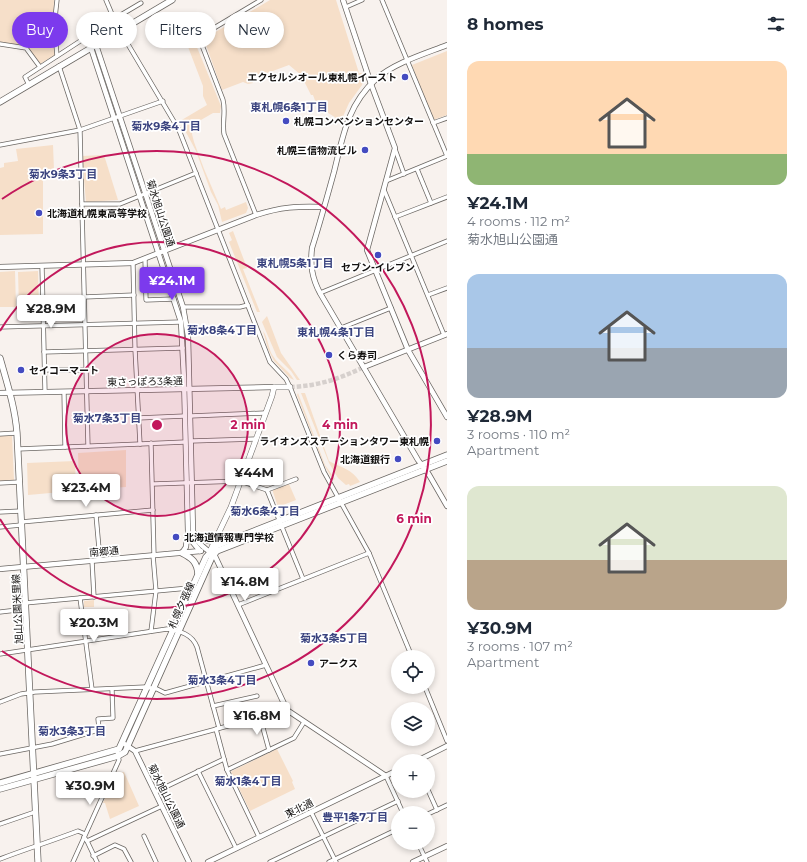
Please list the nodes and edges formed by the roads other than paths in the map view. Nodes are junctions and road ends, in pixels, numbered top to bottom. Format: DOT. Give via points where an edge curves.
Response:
graph roads {
  1 [pos="57,0"];
  2 [pos="106,0"];
  3 [pos="261,0"];
  4 [pos="343,0"];
  5 [pos="362,0"];
  6 [pos="382,0"];
  7 [pos="171,1"];
  8 [pos="141,3"];
  9 [pos="346,7"];
  10 [pos="111,12"];
  11 [pos="126,12"];
  12 [pos="137,21"];
  13 [pos="0,44"];
  14 [pos="76,44"];
  15 [pos="447,44"];
  16 [pos="90,48"];
  17 [pos="95,48"];
  18 [pos="95,48"];
  19 [pos="130,48"];
  20 [pos="57,56"];
  21 [pos="407,61"];
  22 [pos="59,66"];
  23 [pos="40,67"];
  24 [pos="371,84"];
  25 [pos="29,85"];
  26 [pos="163,101"];
  27 [pos="0,102"];
  28 [pos="120,116"];
  29 [pos="114,118"];
  30 [pos="447,118"];
  31 [pos="433,123"];
  32 [pos="80,130"];
  33 [pos="0,145"];
  34 [pos="395,148"];
  35 [pos="447,156"];
  36 [pos="417,169"];
  37 [pos="196,173"];
  38 [pos="404,174"];
  39 [pos="386,181"];
  40 [pos="384,189"];
  41 [pos="143,195"];
  42 [pos="447,196"];
  43 [pos="431,203"];
  44 [pos="82,204"];
  45 [pos="324,207"];
  46 [pos="256,215"];
  47 [pos="396,217"];
  48 [pos="219,230"];
  49 [pos="447,241"];
  50 [pos="162,252"];
  51 [pos="412,255"];
  52 [pos="145,259"];
  53 [pos="133,263"];
  54 [pos="84,265"];
  55 [pos="42,266"];
  56 [pos="0,267"];
  57 [pos="375,270"];
  58 [pos="447,288"];
  59 [pos="320,292"];
  60 [pos="134,295"];
  61 [pos="428,295"];
  62 [pos="84,296"];
  63 [pos="174,299"];
  64 [pos="248,305"];
  65 [pos="183,307"];
  66 [pos="391,308"];
  67 [pos="181,322"];
  68 [pos="134,324"];
  69 [pos="85,325"];
  70 [pos="44,326"];
  71 [pos="0,327"];
  72 [pos="340,328"];
  73 [pos="446,334"];
  74 [pos="183,348"];
  75 [pos="135,350"];
  76 [pos="408,350"];
  77 [pos="86,351"];
  78 [pos="44,352"];
  79 [pos="0,358"];
  80 [pos="364,367"];
  81 [pos="45,370"];
  82 [pos="86,370"];
  83 [pos="274,387"];
  84 [pos="290,387"];
  85 [pos="187,389"];
  86 [pos="137,390"];
  87 [pos="45,392"];
  88 [pos="64,392"];
  89 [pos="87,392"];
  90 [pos="0,393"];
  91 [pos="10,393"];
  92 [pos="265,413"];
  93 [pos="188,416"];
  94 [pos="447,417"];
  95 [pos="138,418"];
  96 [pos="17,433"];
  97 [pos="0,434"];
  98 [pos="256,438"];
  99 [pos="188,442"];
  100 [pos="151,443"];
  101 [pos="140,444"];
  102 [pos="88,446"];
  103 [pos="65,447"];
  104 [pos="18,449"];
  105 [pos="447,455"];
  106 [pos="447,461"];
  107 [pos="423,467"];
  108 [pos="296,479"];
  109 [pos="240,481"];
  110 [pos="20,482"];
  111 [pos="189,482"];
  112 [pos="0,483"];
  113 [pos="153,484"];
  114 [pos="267,490"];
  115 [pos="339,500"];
  116 [pos="447,506"];
  117 [pos="153,510"];
  118 [pos="21,511"];
  119 [pos="0,512"];
  120 [pos="96,515"];
  121 [pos="21,523"];
  122 [pos="281,523"];
  123 [pos="0,527"];
  124 [pos="190,532"];
  125 [pos="218,543"];
  126 [pos="200,551"];
  127 [pos="182,553"];
  128 [pos="212,553"];
  129 [pos="369,554"];
  130 [pos="154,555"];
  131 [pos="100,560"];
  132 [pos="92,561"];
  133 [pos="24,567"];
  134 [pos="0,569"];
  135 [pos="198,574"];
  136 [pos="303,579"];
  137 [pos="192,588"];
  138 [pos="156,591"];
  139 [pos="94,597"];
  140 [pos="80,598"];
  141 [pos="238,605"];
  142 [pos="26,606"];
  143 [pos="0,612"];
  144 [pos="151,631"];
  145 [pos="176,631"];
  146 [pos="86,641"];
  147 [pos="28,650"];
  148 [pos="409,650"];
  149 [pos="0,654"];
  150 [pos="266,666"];
  151 [pos="207,682"];
  152 [pos="151,688"];
  153 [pos="92,689"];
  154 [pos="112,689"];
  155 [pos="30,692"];
  156 [pos="428,694"];
  157 [pos="257,696"];
  158 [pos="0,702"];
  159 [pos="213,706"];
  160 [pos="287,710"];
  161 [pos="260,717"];
  162 [pos="304,722"];
  163 [pos="218,729"];
  164 [pos="447,741"];
  165 [pos="126,744"];
  166 [pos="447,746"];
  167 [pos="32,747"];
  168 [pos="269,750"];
  169 [pos="135,752"];
  170 [pos="118,753"];
  171 [pos="0,754"];
  172 [pos="431,754"];
  173 [pos="224,759"];
  174 [pos="227,770"];
  175 [pos="198,771"];
  176 [pos="391,774"];
  177 [pos="34,776"];
  178 [pos="386,776"];
  179 [pos="0,783"];
  180 [pos="0,788"];
  181 [pos="155,792"];
  182 [pos="432,798"];
  183 [pos="398,801"];
  184 [pos="447,805"];
  185 [pos="162,806"];
  186 [pos="400,806"];
  187 [pos="437,810"];
  188 [pos="36,812"];
  189 [pos="311,812"];
  190 [pos="0,824"];
  191 [pos="391,833"];
  192 [pos="85,836"];
  193 [pos="144,836"];
  194 [pos="259,837"];
  195 [pos="323,837"];
  196 [pos="87,841"];
  197 [pos="37,846"];
  198 [pos="447,846"];
  199 [pos="236,848"];
  200 [pos="422,850"];
  201 [pos="93,856"];
  202 [pos="425,857"];
  203 [pos="0,860"];
  204 [pos="335,861"];
  205 [pos="38,862"];
  206 [pos="73,862"];
  207 [pos="96,862"];
  208 [pos="131,862"];
  209 [pos="156,862"];
  210 [pos="189,862"];
  211 [pos="208,862"];
  212 [pos="270,862"];
  213 [pos="329,862"];
  214 [pos="413,862"];
  215 [pos="427,862"];
  1 -- 20 [label="street"];
  2 -- 10 [label="street"];
  3 -- 46 [label="street" via="204,34 200,40 223,100 224,134"];
  4 -- 9 [label="street"];
  5 -- 9 [label="street"];
  6 -- 21 [label="street"];
  7 -- 12 [label="main road"];
  8 -- 11 [label="street"];
  9 -- 24 [label="street"];
  13 -- 23 [label="street" via="26,48"];
  14 -- 20 [label="street"];
  15 -- 21 [label="street"];
  16 -- 22 [label="main road"];
  17 -- 28 [label="street, 菊水旭山公園通"];
  18 -- 29 [label="street, 菊水旭山公園通"];
  19 -- 26 [label="street"];
  20 -- 23 [label="street"];
  21 -- 24 [label="street" via="384,73"];
  21 -- 31 [label="street"];
  22 -- 25 [label="main road"];
  22 -- 32 [label="street"];
  23 -- 25 [label="street" via="25,76"];
  24 -- 34 [label="street"];
  24 -- 45 [label="street" via="358,100 346,122"];
  25 -- 27 [label="main road"];
  26 -- 28 [label="street"];
  26 -- 37 [label="street" via="179,130"];
  28 -- 29 [label="street"];
  28 -- 41 [label="street, 菊水旭山公園通"];
  29 -- 32 [label="street"];
  29 -- 41 [label="street, 菊水旭山公園通"];
  30 -- 31 [label="street"];
  31 -- 35 [label="street"];
  32 -- 33 [label="street"];
  32 -- 44 [label="street"];
  34 -- 38 [label="street"];
  34 -- 39 [label="street"];
  35 -- 36 [label="street"];
  36 -- 38 [label="street"];
  36 -- 43 [label="street"];
  37 -- 41 [label="street"];
  37 -- 48 [label="street"];
  38 -- 39 [label="street"];
  39 -- 40 [label="street"];
  40 -- 47 [label="street"];
  40 -- 57 [label="street" via="367,247"];
  41 -- 44 [label="street" via="120,204"];
  41 -- 50 [label="street, 菊水旭山公園通"];
  42 -- 43 [label="street"];
  43 -- 47 [label="street"];
  44 -- 54 [label="street"];
  45 -- 46 [label="street" via="286,207"];
  45 -- 59 [label="street" via="311,256 313,276"];
  46 -- 48 [label="street"];
  47 -- 51 [label="street"];
  48 -- 50 [label="street"];
  48 -- 64 [label="street"];
  49 -- 51 [label="street"];
  50 -- 52 [label="street"];
  50 -- 63 [label="street, 菊水旭山公園通"];
  50 -- 65 [label="street, 菊水旭山公園通"];
  51 -- 57 [label="street"];
  51 -- 61 [label="street"];
  52 -- 53 [label="street"];
  52 -- 63 [label="street" via="146,300"];
  53 -- 54 [label="street"];
  53 -- 60 [label="street"];
  54 -- 55 [label="street"];
  54 -- 62 [label="street"];
  55 -- 56 [label="street"];
  55 -- 70 [label="street"];
  57 -- 59 [label="street"];
  57 -- 66 [label="street"];
  58 -- 61 [label="street"];
  59 -- 72 [label="street"];
  60 -- 62 [label="street"];
  60 -- 68 [label="street"];
  61 -- 73 [label="street"];
  62 -- 69 [label="street"];
  63 -- 67 [label="street, 菊水旭山公園通"];
  64 -- 65 [label="street"];
  64 -- 84 [label="street" via="270,362"];
  65 -- 85 [label="street, 菊水旭山公園通" via="188,336"];
  66 -- 72 [label="street"];
  66 -- 76 [label="street"];
  67 -- 68 [label="street"];
  67 -- 74 [label="street, 菊水旭山公園通"];
  68 -- 69 [label="street"];
  68 -- 75 [label="street"];
  69 -- 70 [label="street"];
  69 -- 77 [label="street"];
  70 -- 71 [label="street"];
  70 -- 78 [label="street"];
  72 -- 80 [label="street"];
  73 -- 76 [label="street"];
  74 -- 75 [label="street"];
  74 -- 85 [label="street, 菊水旭山公園通"];
  75 -- 77 [label="street"];
  75 -- 86 [label="street"];
  76 -- 80 [label="street"];
  76 -- 94 [label="street"];
  77 -- 78 [label="street"];
  77 -- 82 [label="street"];
  78 -- 81 [label="street"];
  79 -- 91 [label="main road, 旭山公園米里線"];
  80 -- 107 [label="street"];
  81 -- 82 [label="street"];
  81 -- 87 [label="street"];
  82 -- 89 [label="street"];
  83 -- 84 [label="main road, 東さっぽろ3条通"];
  83 -- 85 [label="street, 東さっぽろ3条通"];
  83 -- 92 [label="main road"];
  84 -- 115 [label="street" via="324,472"];
  85 -- 86 [label="street, 東さっぽろ3条通"];
  85 -- 93 [label="street, 菊水旭山公園通"];
  86 -- 89 [label="street, 東さっぽろ3条通"];
  86 -- 95 [label="street"];
  87 -- 88 [label="street, 東さっぽろ3条通"];
  87 -- 91 [label="street, 東さっぽろ3条通"];
  88 -- 89 [label="street, 東さっぽろ3条通"];
  88 -- 103 [label="street"];
  89 -- 102 [label="street"];
  90 -- 91 [label="street, 東さっぽろ3条通"];
  91 -- 96 [label="main road, 旭山公園米里線" via="16,413"];
  92 -- 93 [label="street"];
  92 -- 98 [label="main road"];
  93 -- 95 [label="street"];
  93 -- 99 [label="street, 菊水旭山公園通"];
  95 -- 101 [label="street"];
  96 -- 97 [label="street"];
  96 -- 104 [label="main road, 旭山公園米里線"];
  98 -- 99 [label="street"];
  98 -- 109 [label="main road"];
  99 -- 100 [label="street"];
  99 -- 111 [label="street, 菊水旭山公園通"];
  100 -- 101 [label="street"];
  100 -- 113 [label="street"];
  101 -- 102 [label="street"];
  102 -- 103 [label="street"];
  103 -- 104 [label="street"];
  104 -- 110 [label="main road, 旭山公園米里線"];
  105 -- 107 [label="main road, 札幌夕張線"];
  106 -- 107 [label="main road, 札幌夕張線"];
  107 -- 115 [label="main road, 札幌夕張線"];
  107 -- 116 [label="street"];
  108 -- 114 [label="street"];
  109 -- 111 [label="street"];
  109 -- 114 [label="street"];
  109 -- 125 [label="main road"];
  110 -- 112 [label="street"];
  110 -- 118 [label="main road, 旭山公園米里線"];
  111 -- 113 [label="street"];
  111 -- 124 [label="street, 菊水旭山公園通"];
  113 -- 117 [label="street"];
  114 -- 122 [label="street"];
  115 -- 122 [label="main road, 札幌夕張線"];
  115 -- 129 [label="street"];
  117 -- 120 [label="street"];
  117 -- 130 [label="street"];
  118 -- 119 [label="street"];
  118 -- 121 [label="main road, 旭山公園米里線"];
  120 -- 121 [label="street"];
  120 -- 131 [label="street"];
  121 -- 123 [label="street"];
  121 -- 133 [label="main road, 旭山公園米里線"];
  122 -- 125 [label="main road, 札幌夕張線"];
  122 -- 128 [label="main road, 札幌夕張線"];
  122 -- 136 [label="street"];
  124 -- 125 [label="street" via="201,539"];
  124 -- 126 [label="street, 菊水旭山公園通" via="190,540"];
  124 -- 127 [label="street"];
  124 -- 128 [label="street"];
  125 -- 128 [label="main road, 札幌夕張線"];
  126 -- 127 [label="street, 南郷通"];
  126 -- 128 [label="street, 南郷通"];
  127 -- 130 [label="street, 南郷通"];
  127 -- 135 [label="main road" via="194,561"];
  128 -- 135 [label="main road, 札幌夕張線"];
  128 -- 141 [label="street"];
  128 -- 145 [label="main road, 札幌夕張線"];
  129 -- 136 [label="street"];
  129 -- 148 [label="street"];
  130 -- 131 [label="street, 南郷通"];
  130 -- 138 [label="street"];
  131 -- 132 [label="street, 南郷通"];
  132 -- 133 [label="street, 南郷通"];
  132 -- 139 [label="street"];
  133 -- 134 [label="street, 南郷通"];
  133 -- 142 [label="main road, 旭山公園米里線"];
  135 -- 137 [label="main road, 札幌夕張線"];
  136 -- 141 [label="street"];
  137 -- 138 [label="street"];
  137 -- 145 [label="main road, 札幌夕張線"];
  138 -- 139 [label="street"];
  138 -- 144 [label="street"];
  139 -- 140 [label="street"];
  140 -- 142 [label="street"];
  140 -- 146 [label="street"];
  141 -- 150 [label="street"];
  142 -- 143 [label="street"];
  142 -- 147 [label="main road, 旭山公園米里線"];
  144 -- 145 [label="street" via="167,628"];
  144 -- 146 [label="street"];
  145 -- 151 [label="street" via="190,636 196,644"];
  145 -- 152 [label="main road, 札幌夕張線"];
  146 -- 147 [label="street"];
  146 -- 153 [label="street"];
  147 -- 149 [label="street"];
  147 -- 155 [label="main road, 旭山公園米里線"];
  150 -- 151 [label="street"];
  150 -- 160 [label="street"];
  151 -- 152 [label="street" via="165,693"];
  151 -- 159 [label="street"];
  152 -- 154 [label="street"];
  152 -- 165 [label="main road, 札幌夕張線"];
  153 -- 154 [label="street"];
  153 -- 155 [label="street"];
  154 -- 167 [label="street" via="113,718 98,719 98,730 52,744"];
  155 -- 158 [label="street"];
  155 -- 167 [label="main road, 旭山公園米里線"];
  156 -- 164 [label="street"];
  157 -- 159 [label="street"];
  159 -- 163 [label="street"];
  160 -- 161 [label="street"];
  160 -- 162 [label="street"];
  161 -- 163 [label="street"];
  161 -- 168 [label="street"];
  162 -- 168 [label="street" via="294,738"];
  162 -- 178 [label="street"];
  163 -- 169 [label="street"];
  163 -- 173 [label="street"];
  165 -- 169 [label="street, 菊水旭山公園通"];
  165 -- 170 [label="main road, 札幌夕張線" via="125,752"];
  166 -- 172 [label="street"];
  167 -- 171 [label="street"];
  167 -- 177 [label="main road, 旭山公園米里線"];
  168 -- 174 [label="street"];
  169 -- 181 [label="street, 菊水旭山公園通"];
  170 -- 177 [label="main road, 札幌夕張線"];
  170 -- 192 [label="street" via="119,760"];
  173 -- 174 [label="street"];
  173 -- 175 [label="street"];
  174 -- 194 [label="street"];
  175 -- 181 [label="street"];
  175 -- 199 [label="street"];
  176 -- 178 [label="street, 東北通"];
  177 -- 179 [label="main road, 札幌夕張線"];
  177 -- 180 [label="main road, 札幌夕張線"];
  177 -- 188 [label="main road, 旭山公園米里線"];
  178 -- 183 [label="street"];
  178 -- 189 [label="street, 東北通"];
  181 -- 185 [label="street, 菊水旭山公園通"];
  182 -- 187 [label="street"];
  183 -- 186 [label="street"];
  183 -- 195 [label="street"];
  184 -- 187 [label="street"];
  185 -- 196 [label="street"];
  185 -- 210 [label="street, 菊水旭山公園通"];
  188 -- 190 [label="street"];
  188 -- 197 [label="main road, 旭山公園米里線"];
  189 -- 194 [label="street, 東北通"];
  189 -- 195 [label="street"];
  191 -- 204 [label="street"];
  192 -- 196 [label="street"];
  192 -- 197 [label="street" via="78,831"];
  192 -- 206 [label="street"];
  193 -- 209 [label="street"];
  194 -- 199 [label="street, 東北通"];
  195 -- 204 [label="street"];
  195 -- 212 [label="street"];
  196 -- 201 [label="street"];
  197 -- 203 [label="street"];
  197 -- 205 [label="main road, 旭山公園米里線"];
  198 -- 202 [label="street"];
  199 -- 211 [label="street, 東北通"];
  200 -- 202 [label="street"];
  201 -- 207 [label="street"];
  201 -- 208 [label="street" via="115,845 124,849"];
  202 -- 214 [label="street"];
  202 -- 215 [label="street"];
  204 -- 213 [label="street"];
}
